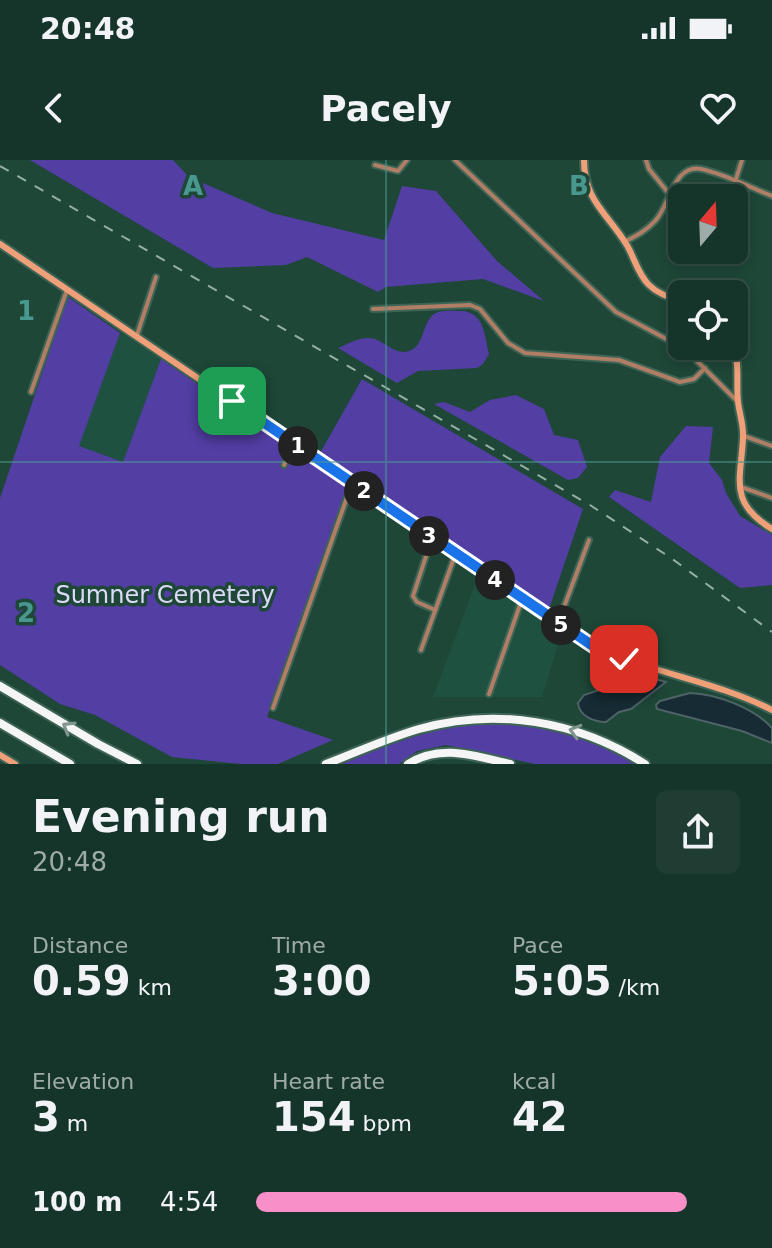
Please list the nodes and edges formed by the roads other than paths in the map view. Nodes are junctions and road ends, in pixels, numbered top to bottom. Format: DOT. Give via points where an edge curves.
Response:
graph roads {
  1 [pos="407,160"];
  2 [pos="455,160"];
  3 [pos="584,160"];
  4 [pos="646,160"];
  5 [pos="742,160"];
  6 [pos="375,165"];
  7 [pos="735,182"];
  8 [pos="676,184"];
  9 [pos="668,193"];
  10 [pos="772,196"];
  11 [pos="668,199"];
  12 [pos="624,242"];
  13 [pos="0,244"];
  14 [pos="156,277"];
  15 [pos="67,290"];
  16 [pos="668,297"];
  17 [pos="373,309"];
  18 [pos="137,336"];
  19 [pos="737,360"];
  20 [pos="705,368"];
  21 [pos="31,392"];
  22 [pos="738,402"];
  23 [pos="744,436"];
  24 [pos="295,443"];
  25 [pos="772,446"];
  26 [pos="284,465"];
  27 [pos="352,483"];
  28 [pos="739,486"];
  29 [pos="772,498"];
  30 [pos="772,529"];
  31 [pos="432,538"];
  32 [pos="589,540"];
  33 [pos="459,555"];
  34 [pos="522,599"];
  35 [pos="435,610"];
  36 [pos="558,623"];
  37 [pos="421,650"];
  38 [pos="0,686"];
  39 [pos="489,694"];
  40 [pos="273,708"];
  41 [pos="772,710"];
  42 [pos="0,723"];
  43 [pos="0,755"];
  44 [pos="15,764"];
  45 [pos="70,764"];
  46 [pos="137,764"];
  47 [pos="326,764"];
  48 [pos="408,764"];
  49 [pos="510,764"];
  50 [pos="645,764"];
  1 -- 6 [label="street" via="398,171"];
  2 -- 20 [label="street" via="616,312 685,349"];
  3 -- 12 [label="main road" via="594,201"];
  4 -- 9 [label="street"];
  5 -- 7 [label="street"];
  7 -- 8 [label="street" via="690,169"];
  7 -- 10 [label="street"];
  11 -- 12 [label="street" via="656,221"];
  12 -- 16 [label="main road" via="642,276"];
  13 -- 15 [label="main road"];
  14 -- 18 [label="street"];
  15 -- 18 [label="main road"];
  15 -- 21 [label="street"];
  17 -- 20 [label="street" via="470,305 525,353 619,360 680,382 694,379"];
  18 -- 24 [label="main road"];
  19 -- 22 [label="main road"];
  20 -- 22 [label="street"];
  22 -- 23 [label="main road"];
  23 -- 25 [label="street"];
  23 -- 28 [label="main road"];
  24 -- 26 [label="street"];
  24 -- 27 [label="main road"];
  27 -- 31 [label="main road"];
  27 -- 40 [label="street"];
  28 -- 29 [label="street"];
  28 -- 30 [label="main road" via="750,512"];
  31 -- 33 [label="main road"];
  31 -- 35 [label="street" via="413,596"];
  32 -- 36 [label="street"];
  33 -- 34 [label="main road"];
  33 -- 35 [label="street"];
  34 -- 36 [label="main road"];
  34 -- 39 [label="street"];
  35 -- 37 [label="street"];
  36 -- 41 [label="main road" via="606,652"];
  46 -- 38 [label="highway, one-way"];
  42 -- 45 [label="highway"];
  43 -- 44 [label="main road"];
  50 -- 47 [label="highway, one-way" via="588,735 497,718 418,729"];
  48 -- 49 [label="highway" via="427,754 448,752"];
}
